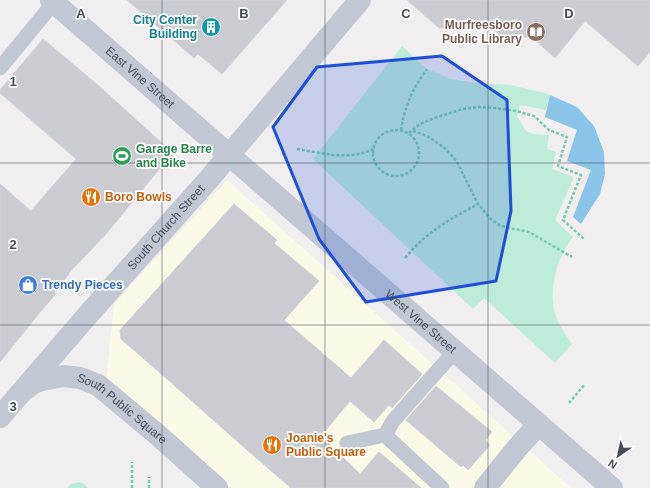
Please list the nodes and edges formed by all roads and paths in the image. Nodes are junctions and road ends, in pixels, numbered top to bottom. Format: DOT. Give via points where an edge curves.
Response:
graph roads {
  1 [pos="360,0"];
  2 [pos="54,1"];
  3 [pos="0,68"];
  4 [pos="427,69"];
  5 [pos="401,130"];
  6 [pos="412,131"];
  7 [pos="409,133"];
  8 [pos="297,149"];
  9 [pos="373,149"];
  10 [pos="229,155"];
  11 [pos="478,204"];
  12 [pos="584,239"];
  13 [pos="572,257"];
  14 [pos="405,258"];
  15 [pos="456,351"];
  16 [pos="586,384"];
  17 [pos="14,399"];
  18 [pos="569,403"];
  19 [pos="0,416"];
  20 [pos="539,424"];
  21 [pos="385,435"];
  22 [pos="347,443"];
  23 [pos="132,462"];
  24 [pos="149,477"];
  25 [pos="132,488"];
  26 [pos="149,488"];
  27 [pos="217,488"];
  28 [pos="442,488"];
  29 [pos="485,488"];
  30 [pos="612,488"];
  1 -- 10 [label="street, South Church Street"];
  2 -- 3 [label="lane"];
  2 -- 10 [label="street, East Vine Street"];
  4 -- 5 [label="path" via="414,88 406,107"];
  5 -- 7 [label="path"];
  5 -- 9 [label="path" via="387,131 375,141"];
  6 -- 7 [label="path"];
  6 -- 11 [label="path" via="427,136 446,149 457,162"];
  6 -- 12 [label="path" via="434,118 479,107 516,111 534,116 549,130 567,137 558,166 581,175 563,220"];
  7 -- 9 [label="path" via="418,146 418,160 409,172 401,176 386,174 380,170 375,164"];
  8 -- 9 [label="path" via="356,155"];
  10 -- 15 [label="street, West Vine Street"];
  10 -- 17 [label="street, South Church Street"];
  11 -- 13 [label="path" via="499,225 529,232"];
  11 -- 14 [label="path" via="431,232"];
  15 -- 20 [label="street, West Vine Street"];
  15 -- 21 [label="lane" via="393,421"];
  16 -- 18 [label="path"];
  17 -- 19 [label="street, South Church Street"];
  17 -- 27 [label="street, South Public Square" via="32,383 64,376 80,378 98,385"];
  20 -- 29 [label="street"];
  20 -- 30 [label="street, West Vine Street"];
  21 -- 22 [label="lane"];
  21 -- 28 [label="lane"];
  23 -- 25 [label="path"];
  24 -- 26 [label="path"];
}
